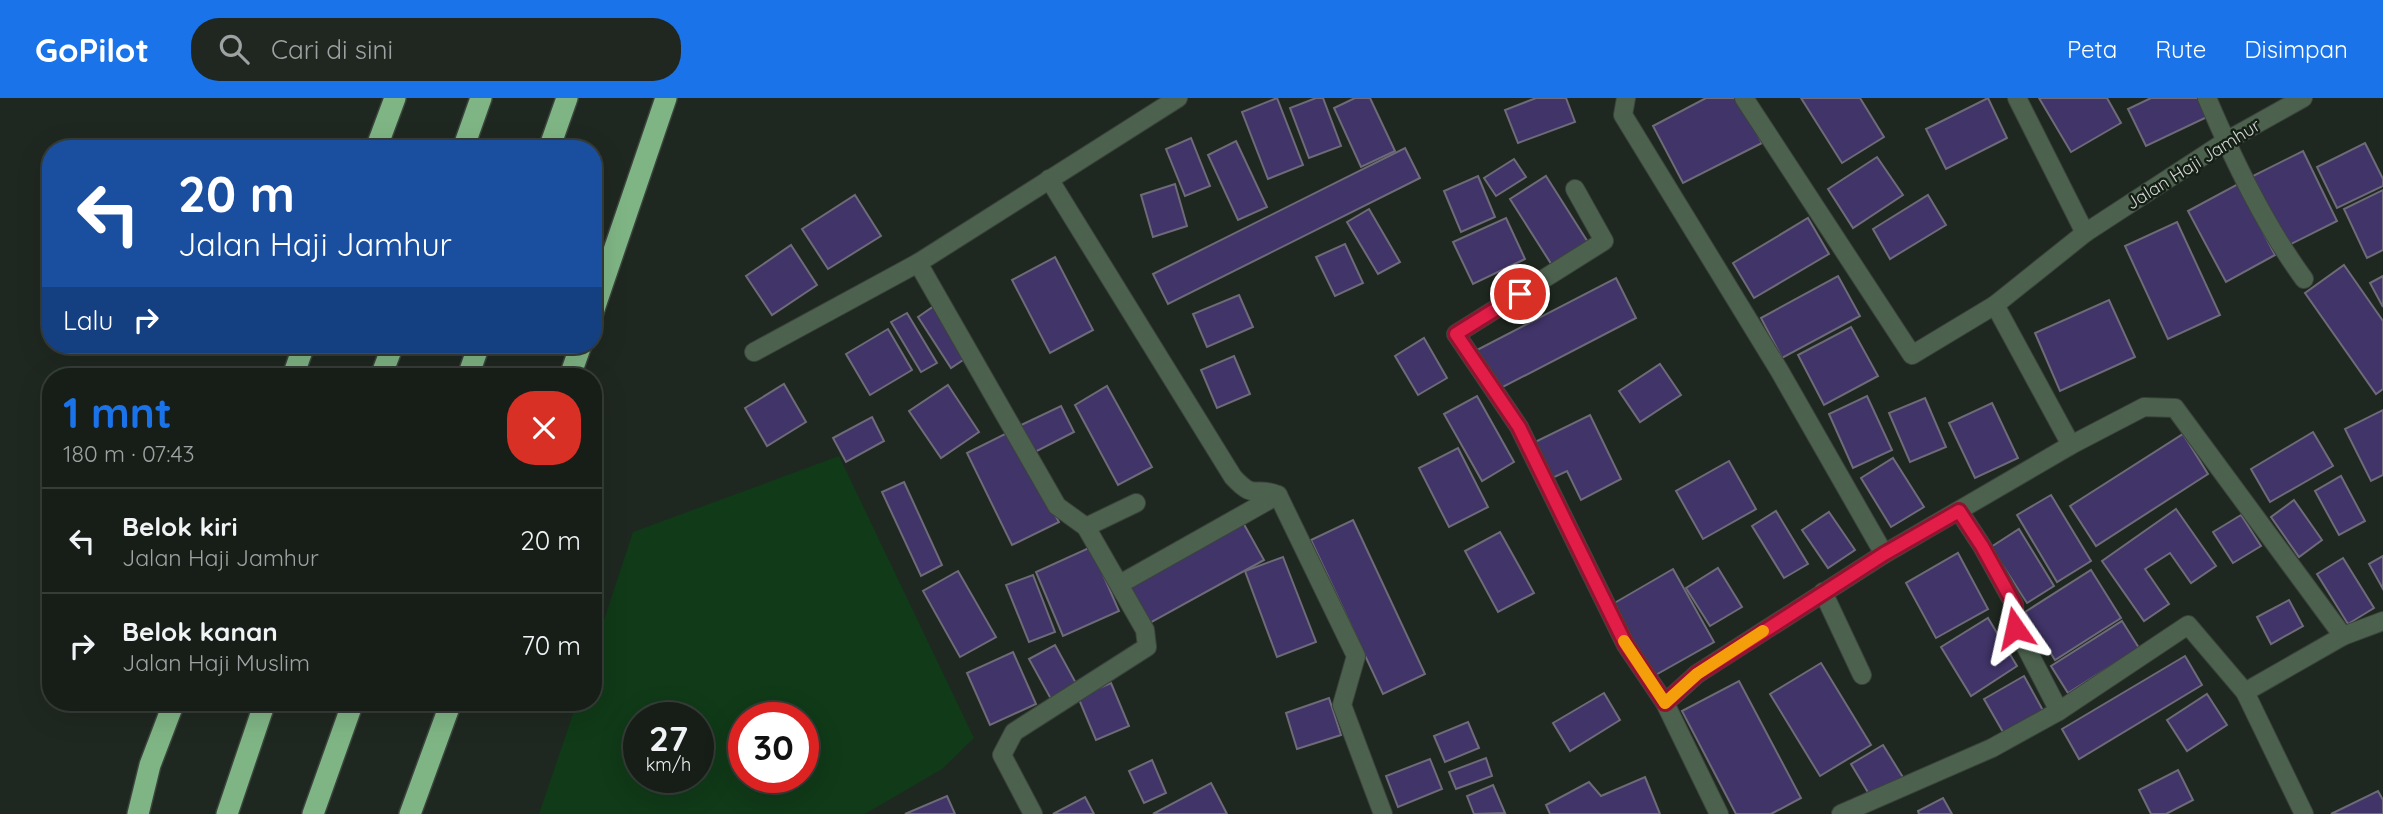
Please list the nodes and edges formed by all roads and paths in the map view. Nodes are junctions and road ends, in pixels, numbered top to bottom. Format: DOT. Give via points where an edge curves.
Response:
graph roads {
  1 [pos="395,98"];
  2 [pos="481,98"];
  3 [pos="567,98"];
  4 [pos="666,98"];
  5 [pos="1178,98"];
  6 [pos="1626,98"];
  7 [pos="1744,98"];
  8 [pos="2017,98"];
  9 [pos="2207,98"];
  10 [pos="2303,98"];
  11 [pos="379,140"];
  12 [pos="466,140"];
  13 [pos="552,140"];
  14 [pos="2225,141"];
  15 [pos="1049,179"];
  16 [pos="1574,189"];
  17 [pos="2085,233"];
  18 [pos="918,263"];
  19 [pos="2304,279"];
  20 [pos="602,286"];
  21 [pos="1995,305"];
  22 [pos="754,352"];
  23 [pos="2071,445"];
  24 [pos="1278,495"];
  25 [pos="1136,503"];
  26 [pos="1959,511"];
  27 [pos="1086,527"];
  28 [pos="1884,554"];
  29 [pos="1120,583"];
  30 [pos="1823,593"];
  31 [pos="2383,621"];
  32 [pos="2343,636"];
  33 [pos="1862,675"];
  34 [pos="2245,692"];
  35 [pos="1665,703"];
  36 [pos="2059,710"];
  37 [pos="171,711"];
  38 [pos="262,711"];
  39 [pos="350,711"];
  40 [pos="448,711"];
  41 [pos="138,814"];
  42 [pos="226,814"];
  43 [pos="313,814"];
  44 [pos="410,814"];
  45 [pos="1033,814"];
  46 [pos="1383,814"];
  47 [pos="1719,814"];
  48 [pos="1841,814"];
  49 [pos="2304,814"];
  1 -- 11 [label="highway"];
  2 -- 12 [label="highway"];
  3 -- 13 [label="highway"];
  4 -- 20 [label="highway"];
  5 -- 15 [label="street"];
  6 -- 28 [label="street" via="1623,115 1779,370"];
  7 -- 21 [label="street, Jalan Haji Jamhur" via="1912,355"];
  8 -- 17 [label="street"];
  9 -- 14 [label="street"];
  10 -- 14 [label="street, Jalan Haji Jamhur"];
  14 -- 17 [label="street, Jalan Haji Jamhur"];
  14 -- 19 [label="street" via="2276,239"];
  15 -- 18 [label="street"];
  15 -- 24 [label="street" via="1233,477 1252,493"];
  16 -- 35 [label="street" via="1604,241 1456,334 1519,427 1626,645"];
  17 -- 21 [label="street, Jalan Haji Jamhur"];
  18 -- 22 [label="street"];
  18 -- 27 [label="street" via="1057,506"];
  21 -- 23 [label="street"];
  23 -- 26 [label="street"];
  23 -- 32 [label="street" via="2144,407 2175,408"];
  24 -- 29 [label="street"];
  24 -- 46 [label="street" via="1356,656 1342,705"];
  25 -- 27 [label="street"];
  26 -- 28 [label="street"];
  26 -- 36 [label="street" via="2014,604 2015,628"];
  27 -- 29 [label="street"];
  28 -- 30 [label="street"];
  29 -- 45 [label="street" via="1145,630 1147,647 1014,732 1002,755"];
  30 -- 33 [label="street"];
  30 -- 35 [label="street" via="1697,674"];
  31 -- 32 [label="street"];
  32 -- 34 [label="street"];
  34 -- 36 [label="street" via="2188,625"];
  34 -- 49 [label="street"];
  35 -- 47 [label="street"];
  36 -- 48 [label="street" via="1992,748"];
  37 -- 41 [label="highway"];
  38 -- 42 [label="highway"];
  39 -- 43 [label="highway"];
  40 -- 44 [label="highway"];
}
